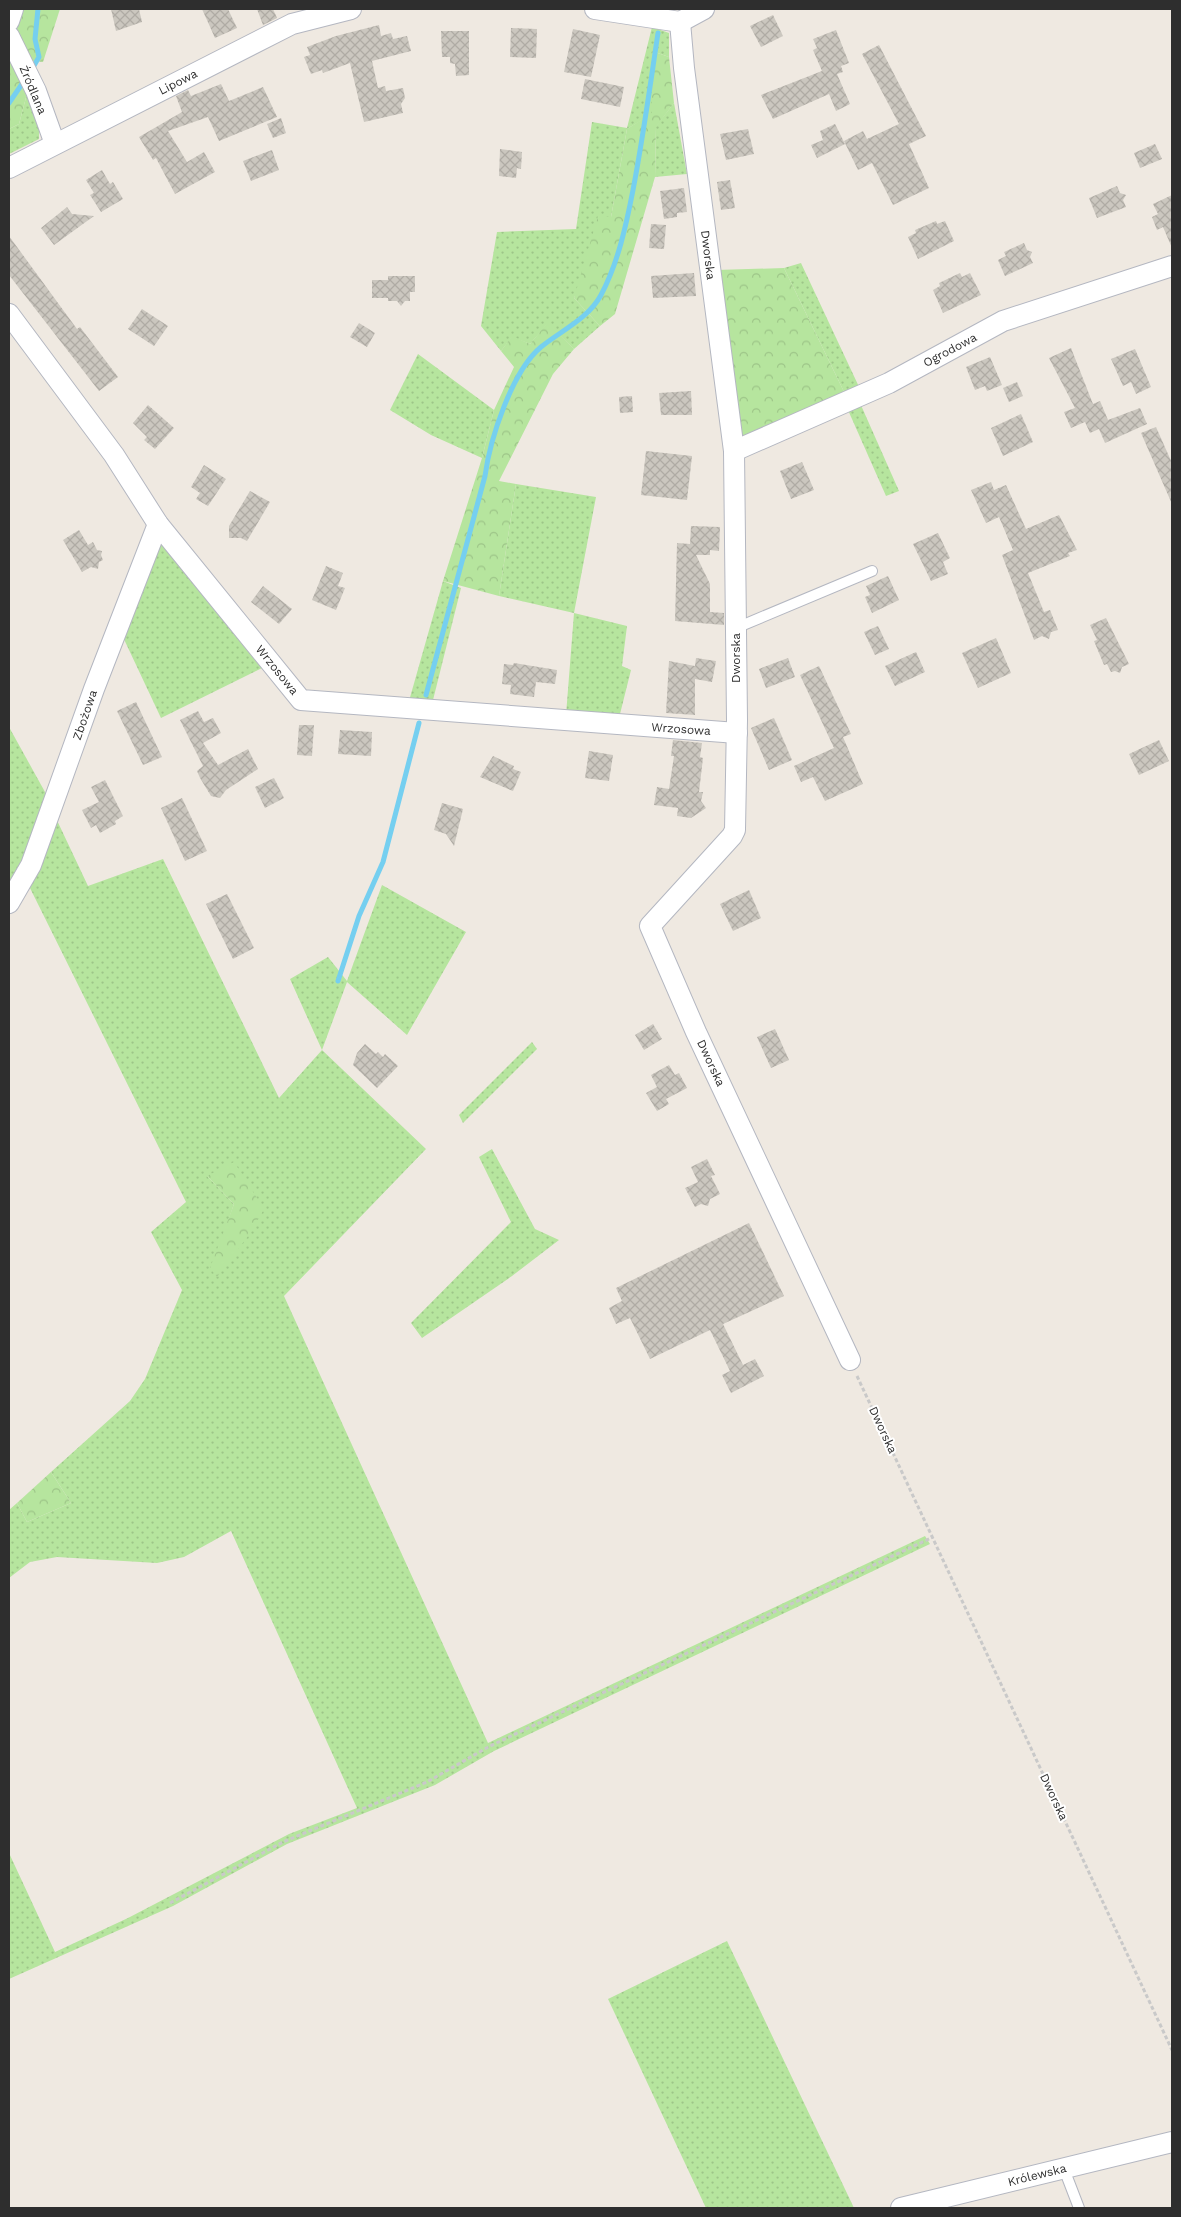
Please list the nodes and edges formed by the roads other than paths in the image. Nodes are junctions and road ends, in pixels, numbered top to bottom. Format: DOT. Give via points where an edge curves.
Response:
graph roads {
  1 [pos="13,9"];
  2 [pos="351,9"];
  3 [pos="595,9"];
  4 [pos="704,9"];
  5 [pos="9,22"];
  6 [pos="680,22"];
  7 [pos="9,36"];
  8 [pos="56,144"];
  9 [pos="9,168"];
  10 [pos="1172,266"];
  11 [pos="9,314"];
  12 [pos="734,451"];
  13 [pos="158,524"];
  14 [pos="872,571"];
  15 [pos="736,628"];
  16 [pos="737,733"];
  17 [pos="9,903"];
  18 [pos="850,1360"];
  19 [pos="1172,2142"];
  20 [pos="1064,2169"];
  21 [pos="901,2208"];
  22 [pos="1079,2208"];
  1 -- 5 [label="street"];
  2 -- 8 [label="street, Lipowa" via="292,24"];
  3 -- 6 [label="street"];
  4 -- 6 [label="street"];
  6 -- 12 [label="street, Dworska"];
  7 -- 8 [label="street, Źródlana" via="36,91"];
  8 -- 9 [label="street, Lipowa"];
  10 -- 12 [label="street, Ogrodowa" via="1003,321 889,383"];
  11 -- 13 [label="street, Wrzosowa" via="114,455"];
  12 -- 15 [label="street, Dworska"];
  13 -- 16 [label="street, Wrzosowa" via="301,700"];
  13 -- 17 [label="street, Zbożowa" via="94,688 31,865"];
  14 -- 15 [label="lane"];
  15 -- 16 [label="street, Dworska"];
  16 -- 18 [label="street, Dworska" via="735,830 650,926 696,1032"];
  19 -- 20 [label="street, Królewska"];
  20 -- 21 [label="street, Królewska"];
  20 -- 22 [label="lane"];
}
